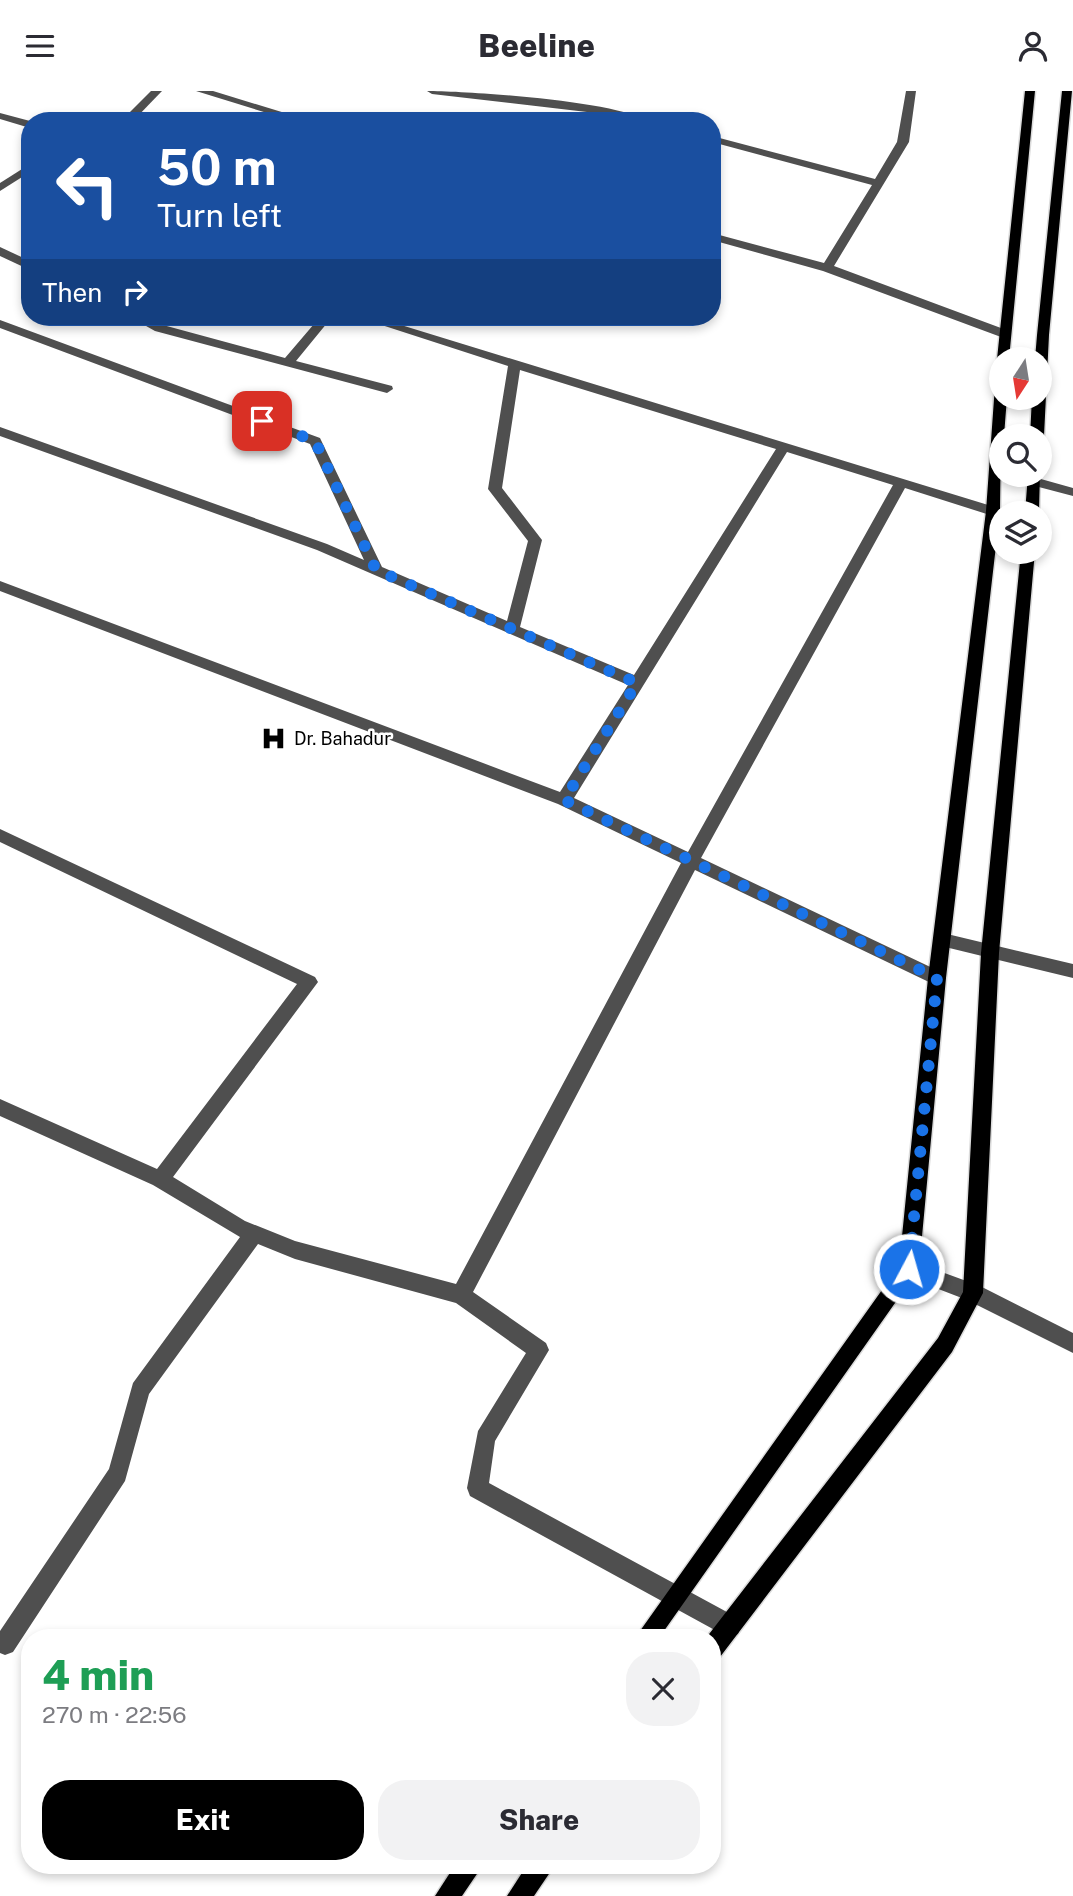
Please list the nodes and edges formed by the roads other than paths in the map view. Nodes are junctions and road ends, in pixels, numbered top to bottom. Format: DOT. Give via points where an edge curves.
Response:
graph roads {
  1 [pos="157,91"];
  2 [pos="201,91"];
  3 [pos="432,91"];
  4 [pos="911,91"];
  5 [pos="1030,91"];
  6 [pos="1067,91"];
  7 [pos="135,112"];
  8 [pos="274,112"];
  9 [pos="609,112"];
  10 [pos="0,116"];
  11 [pos="21,122"];
  12 [pos="721,141"];
  13 [pos="21,173"];
  14 [pos="879,183"];
  15 [pos="0,188"];
  16 [pos="721,239"];
  17 [pos="0,251"];
  18 [pos="21,262"];
  19 [pos="827,268"];
  20 [pos="0,324"];
  21 [pos="155,326"];
  22 [pos="318,326"];
  23 [pos="392,326"];
  24 [pos="1005,334"];
  25 [pos="1004,347"];
  26 [pos="1042,347"];
  27 [pos="287,363"];
  28 [pos="515,364"];
  29 [pos="387,389"];
  30 [pos="0,431"];
  31 [pos="784,446"];
  32 [pos="901,483"];
  33 [pos="1052,484"];
  34 [pos="1073,492"];
  35 [pos="989,510"];
  36 [pos="989,545"];
  37 [pos="1027,564"];
  38 [pos="376,570"];
  39 [pos="0,586"];
  40 [pos="512,629"];
  41 [pos="637,683"];
  42 [pos="564,800"];
  43 [pos="0,835"];
  44 [pos="691,862"];
  45 [pos="943,940"];
  46 [pos="990,953"];
  47 [pos="1073,971"];
  48 [pos="937,978"];
  49 [pos="0,1107"];
  50 [pos="160,1179"];
  51 [pos="254,1234"];
  52 [pos="909,1269"];
  53 [pos="973,1293"];
  54 [pos="461,1294"];
  55 [pos="1073,1343"];
  56 [pos="677,1597"];
  57 [pos="730,1626"];
  58 [pos="653,1629"];
  59 [pos="721,1638"];
  60 [pos="0,1642"];
  61 [pos="464,1874"];
  62 [pos="536,1874"];
  63 [pos="447,1896"];
  64 [pos="519,1896"];
  1 -- 7 [label="street"];
  2 -- 8 [label="street"];
  3 -- 9 [label="street"];
  4 -- 14 [label="street" via="903,142"];
  5 -- 24 [label="main road"];
  6 -- 26 [label="main road"];
  10 -- 11 [label="street"];
  12 -- 14 [label="street"];
  13 -- 15 [label="street"];
  14 -- 19 [label="street"];
  16 -- 19 [label="street"];
  17 -- 18 [label="street"];
  19 -- 24 [label="street"];
  20 -- 38 [label="street" via="315,441"];
  21 -- 27 [label="street"];
  22 -- 27 [label="street"];
  23 -- 28 [label="street"];
  24 -- 25 [label="main road"];
  27 -- 29 [label="street"];
  28 -- 31 [label="street"];
  28 -- 40 [label="street" via="495,489 535,540"];
  30 -- 38 [label="street"];
  31 -- 32 [label="street"];
  31 -- 41 [label="street"];
  32 -- 35 [label="street"];
  32 -- 44 [label="street"];
  33 -- 34 [label="street"];
  36 -- 45 [label="main road"];
  37 -- 46 [label="main road"];
  38 -- 40 [label="street"];
  39 -- 42 [label="street"];
  40 -- 41 [label="street"];
  41 -- 42 [label="street"];
  42 -- 44 [label="street"];
  43 -- 50 [label="street" via="309,982"];
  44 -- 48 [label="street"];
  44 -- 54 [label="street"];
  45 -- 46 [label="street"];
  45 -- 48 [label="main road"];
  46 -- 47 [label="street"];
  46 -- 53 [label="main road"];
  48 -- 52 [label="main road"];
  49 -- 50 [label="street"];
  50 -- 51 [label="street"];
  51 -- 54 [label="street" via="295,1250"];
  51 -- 60 [label="street" via="141,1390 118,1474 5,1644"];
  52 -- 53 [label="street"];
  52 -- 56 [label="main road"];
  53 -- 55 [label="street"];
  53 -- 57 [label="main road" via="945,1345"];
  54 -- 56 [label="street" via="539,1350 485,1438 478,1488"];
  56 -- 57 [label="street"];
  56 -- 58 [label="main road"];
  57 -- 59 [label="main road"];
  61 -- 63 [label="main road"];
  62 -- 64 [label="main road"];
}
